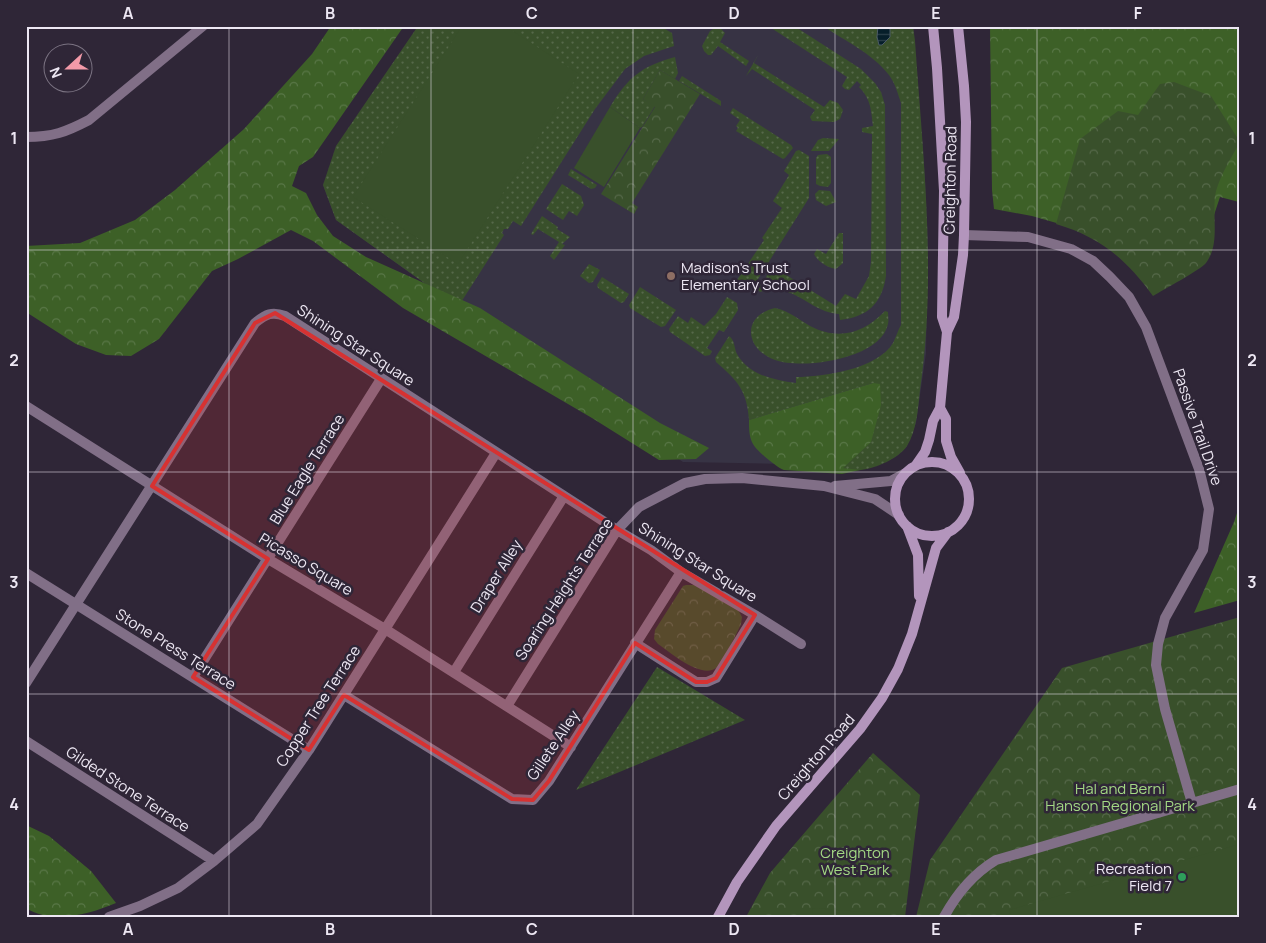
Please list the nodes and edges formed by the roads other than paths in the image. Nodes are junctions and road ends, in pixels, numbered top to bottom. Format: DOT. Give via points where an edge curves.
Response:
graph roads {
  1 [pos="203,26"];
  2 [pos="933,26"];
  3 [pos="958,26"];
  4 [pos="26,137"];
  5 [pos="964,234"];
  6 [pos="947,332"];
  7 [pos="381,379"];
  8 [pos="26,406"];
  9 [pos="940,408"];
  10 [pos="496,453"];
  11 [pos="916,465"];
  12 [pos="904,474"];
  13 [pos="965,482"];
  14 [pos="152,486"];
  15 [pos="824,486"];
  16 [pos="564,496"];
  17 [pos="899,515"];
  18 [pos="907,526"];
  19 [pos="617,530"];
  20 [pos="948,532"];
  21 [pos="268,559"];
  22 [pos="681,572"];
  23 [pos="26,573"];
  24 [pos="77,604"];
  25 [pos="919,607"];
  26 [pos="756,615"];
  27 [pos="385,629"];
  28 [pos="635,643"];
  29 [pos="801,644"];
  30 [pos="454,672"];
  31 [pos="193,678"];
  32 [pos="26,684"];
  33 [pos="344,694"];
  34 [pos="507,706"];
  35 [pos="26,742"];
  36 [pos="571,747"];
  37 [pos="309,750"];
  38 [pos="1240,789"];
  39 [pos="1192,803"];
  40 [pos="214,861"];
  41 [pos="109,917"];
  42 [pos="718,917"];
  43 [pos="944,917"];
  1 -- 4 [label="street" via="89,120 68,131 46,137"];
  2 -- 6 [label="street, Creighton Road" via="944,191 942,317"];
  3 -- 5 [label="street, Creighton Road" via="966,122"];
  5 -- 6 [label="street, Creighton Road" via="954,317"];
  5 -- 39 [label="street, Passive Trail Drive" via="1028,237 1071,249 1093,261 1110,277 1128,297 1146,327 1199,469 1209,509 1203,550 1165,618 1156,665"];
  6 -- 9 [label="street, Creighton Road"];
  7 -- 10 [label="street, Shining Star Square"];
  7 -- 14 [label="street, Shining Star Square" via="285,316 275,313 264,316 255,323"];
  7 -- 21 [label="street, Blue Eagle Terrace"];
  8 -- 14 [label="street, Picasso Square"];
  9 -- 11 [label="street, Creighton Road" via="925,452"];
  9 -- 13 [label="street, Creighton Road" via="946,419 946,441 951,457"];
  10 -- 16 [label="street, Shining Star Square"];
  10 -- 27 [label="street, Copper Tree Terrace"];
  11 -- 12 [label="street, Creighton Road"];
  11 -- 13 [label="street" via="944,464"];
  12 -- 15 [label="street" via="891,481"];
  12 -- 17 [label="street, Creighton Road" via="895,494"];
  13 -- 20 [label="street, Creighton Road" via="968,505 957,526"];
  14 -- 21 [label="street, Picasso Square"];
  14 -- 24 [label="street, Shining Star Square"];
  15 -- 17 [label="street" via="874,499"];
  15 -- 19 [label="street, Soaring Heights Terrace" via="742,478 685,483 639,507"];
  16 -- 19 [label="street, Shining Star Square"];
  16 -- 30 [label="street, Draper Alley"];
  17 -- 18 [label="street, Creighton Road"];
  18 -- 20 [label="street" via="927,535"];
  18 -- 25 [label="street, Creighton Road" via="918,555"];
  19 -- 22 [label="street, Shining Star Square"];
  19 -- 34 [label="street, Soaring Heights Terrace"];
  20 -- 25 [label="street, Creighton Road" via="936,548"];
  21 -- 27 [label="street, Picasso Square"];
  21 -- 31 [label="street, Blue Eagle Terrace"];
  22 -- 26 [label="street, Shining Star Square"];
  22 -- 28 [label="street, Gillete Alley"];
  23 -- 24 [label="street, Stone Press Terrace"];
  24 -- 31 [label="street, Stone Press Terrace"];
  24 -- 32 [label="street, Shining Star Square"];
  25 -- 42 [label="street, Creighton Road" via="902,660 882,698 860,730 776,826 737,882"];
  26 -- 28 [label="street" via="716,678 707,682 696,682"];
  26 -- 29 [label="street, Shining Star Square"];
  27 -- 30 [label="street, Picasso Square"];
  27 -- 33 [label="street, Copper Tree Terrace"];
  28 -- 36 [label="street, Gillete Alley"];
  30 -- 34 [label="street, Picasso Square"];
  31 -- 37 [label="street, Stone Press Terrace"];
  33 -- 36 [label="street, Gillete Alley" via="512,799 533,800 549,782"];
  33 -- 37 [label="street, Copper Tree Terrace"];
  34 -- 36 [label="street, Picasso Square"];
  35 -- 40 [label="street, Gilded Stone Terrace"];
  37 -- 40 [label="street, Copper Tree Terrace" via="257,824"];
  38 -- 39 [label="street"];
  39 -- 43 [label="street" via="996,860 970,880"];
  40 -- 41 [label="street, Copper Tree Terrace" via="178,888"];
}
